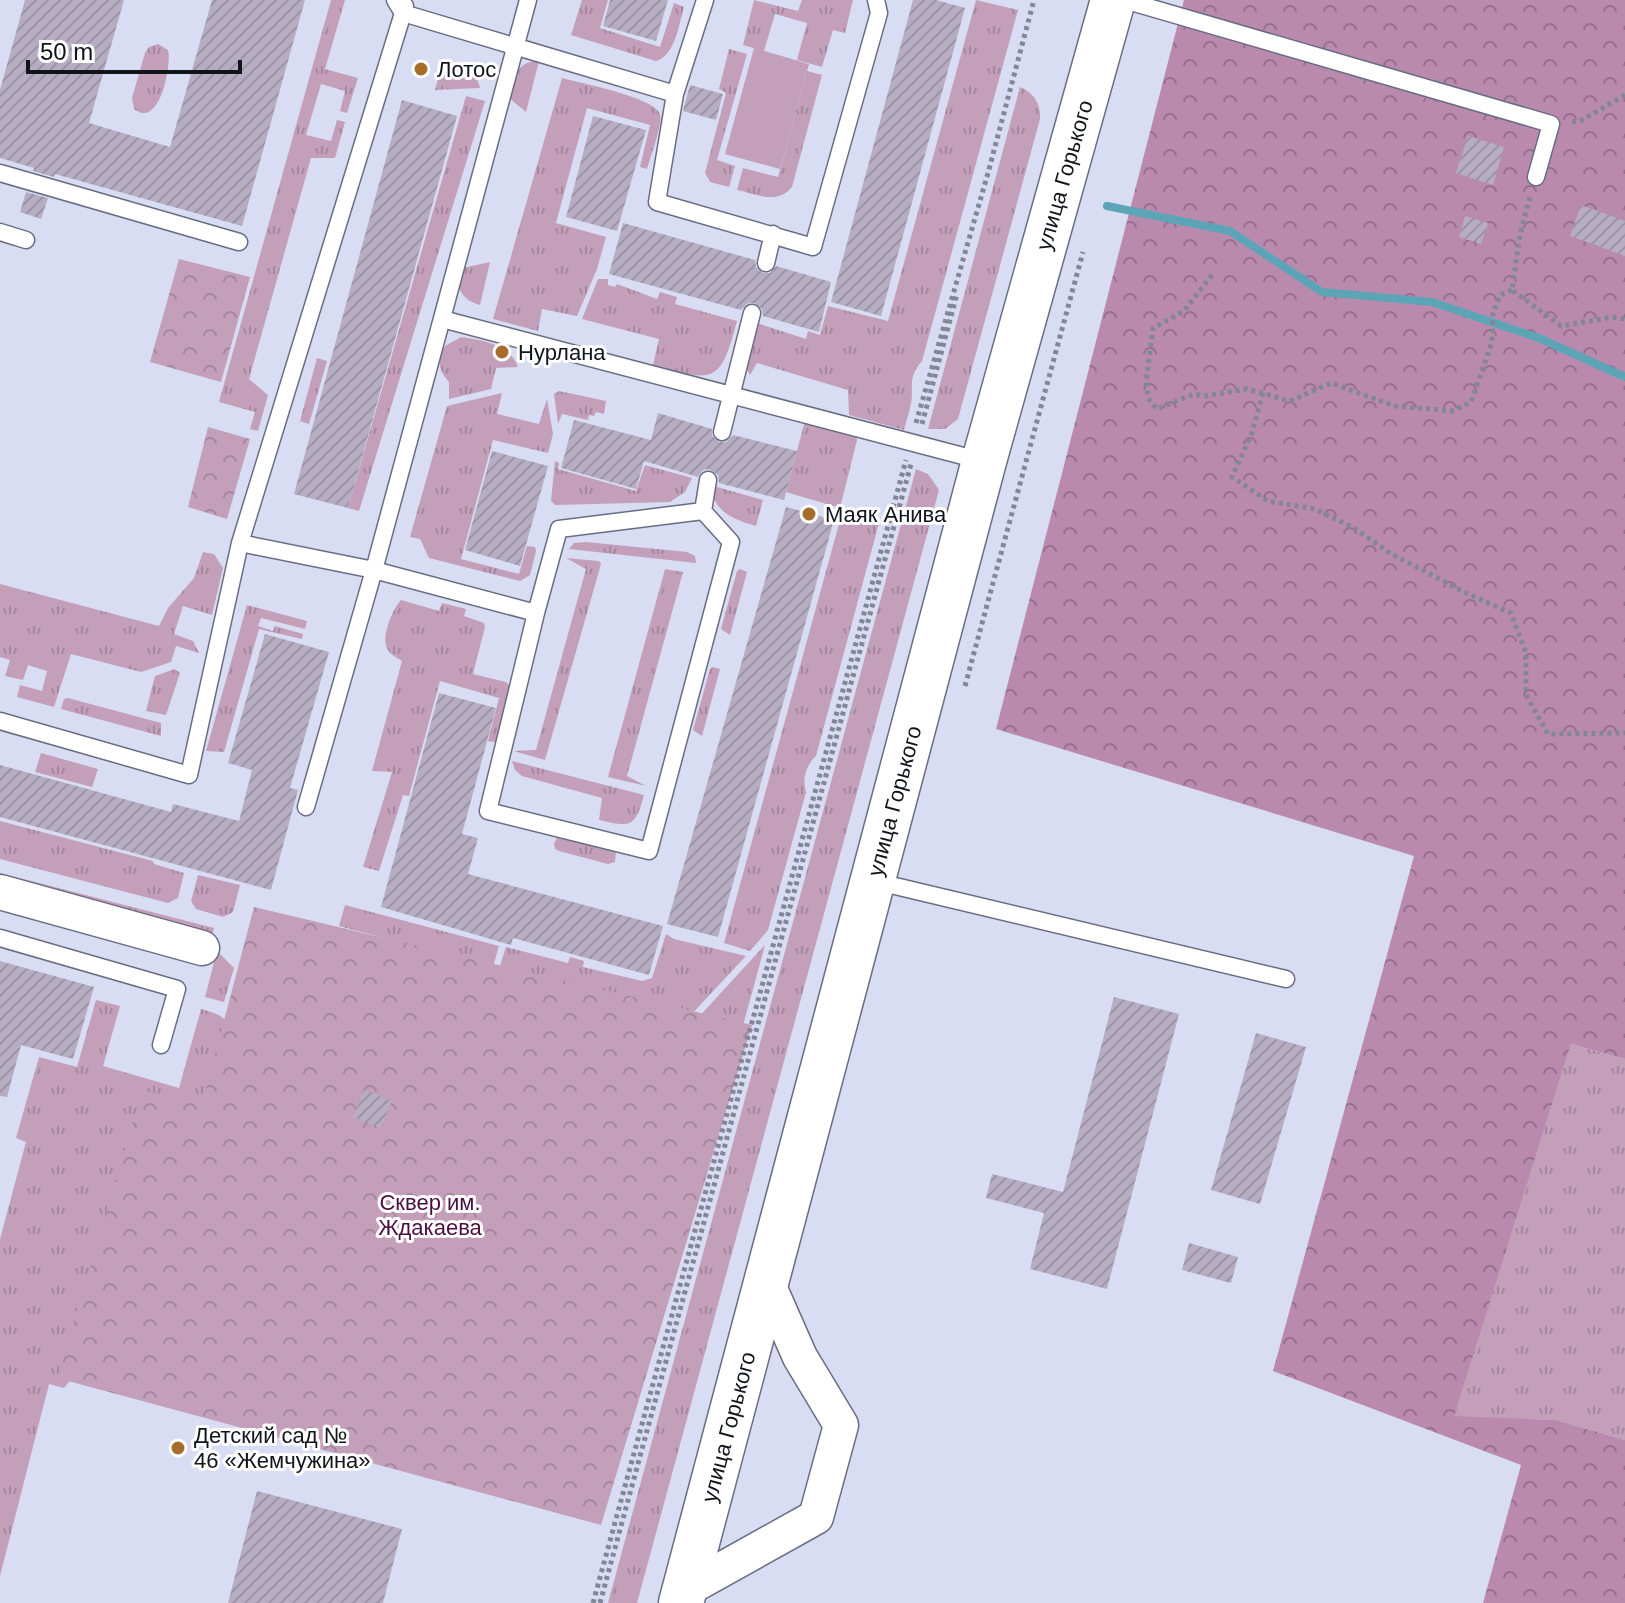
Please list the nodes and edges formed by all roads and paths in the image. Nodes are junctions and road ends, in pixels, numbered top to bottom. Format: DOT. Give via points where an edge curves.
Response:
graph roads {
  1 [pos="528,0"];
  2 [pos="705,0"];
  3 [pos="876,0"];
  4 [pos="1036,0"];
  5 [pos="1113,0"];
  6 [pos="1124,0"];
  7 [pos="401,4"];
  8 [pos="515,46"];
  9 [pos="675,94"];
  10 [pos="1625,95"];
  11 [pos="1551,124"];
  12 [pos="0,173"];
  13 [pos="1536,177"];
  14 [pos="0,232"];
  15 [pos="773,234"];
  16 [pos="26,240"];
  17 [pos="239,242"];
  18 [pos="766,263"];
  19 [pos="1212,275"];
  20 [pos="1512,290"];
  21 [pos="752,313"];
  22 [pos="442,319"];
  23 [pos="1625,319"];
  24 [pos="1263,393"];
  25 [pos="731,395"];
  26 [pos="722,432"];
  27 [pos="915,437"];
  28 [pos="984,461"];
  29 [pos="911,462"];
  30 [pos="708,480"];
  31 [pos="703,511"];
  32 [pos="240,543"];
  33 [pos="374,570"];
  34 [pos="536,613"];
  35 [pos="0,721"];
  36 [pos="1625,733"];
  37 [pos="306,807"];
  38 [pos="873,880"];
  39 [pos="0,892"];
  40 [pos="0,938"];
  41 [pos="202,948"];
  42 [pos="1286,979"];
  43 [pos="161,1045"];
  44 [pos="767,1282"];
  45 [pos="683,1596"];
  46 [pos="593,1603"];
  47 [pos="600,1603"];
  1 -- 8 [label="lane"];
  2 -- 9 [label="lane"];
  3 -- 15 [label="lane" via="879,13 813,247"];
  4 -- 27 [label="path"];
  4 -- 27 [label="path"];
  5 -- 28 [label="main road, улица Горького"];
  6 -- 11 [label="lane"];
  7 -- 8 [label="lane"];
  7 -- 32 [label="lane"];
  8 -- 9 [label="lane"];
  8 -- 22 [label="lane"];
  9 -- 15 [label="lane" via="657,202"];
  10 -- 11 [label="path" via="1582,120"];
  11 -- 13 [label="lane"];
  12 -- 17 [label="lane"];
  13 -- 20 [label="path"];
  14 -- 16 [label="lane"];
  15 -- 18 [label="lane"];
  19 -- 24 [label="path" via="1184,311 1153,328 1148,398 1157,409 1194,394 1247,389"];
  20 -- 23 [label="path" via="1561,326"];
  20 -- 24 [label="path" via="1500,295 1493,313 1492,342 1471,402 1452,411 1395,406 1331,383 1290,401"];
  21 -- 25 [label="lane"];
  22 -- 25 [label="lane"];
  22 -- 33 [label="lane"];
  24 -- 36 [label="path" via="1232,477 1268,501 1315,509 1354,528 1390,553 1511,613 1526,653 1526,695 1548,734"];
  25 -- 26 [label="lane"];
  25 -- 27 [label="lane"];
  27 -- 28 [label="lane"];
  27 -- 46 [label="path"];
  28 -- 38 [label="main road, улица Горького"];
  29 -- 47 [label="path"];
  30 -- 31 [label="lane"];
  31 -- 34 [label="lane" via="559,529"];
  31 -- 34 [label="lane" via="731,542 649,851 488,811"];
  32 -- 33 [label="lane"];
  32 -- 35 [label="lane" via="189,775"];
  33 -- 34 [label="lane"];
  33 -- 37 [label="lane"];
  38 -- 42 [label="lane"];
  38 -- 44 [label="main road, улица Горького"];
  39 -- 41 [label="street"];
  40 -- 43 [label="lane" via="177,989"];
  44 -- 45 [label="main road, улица Горького"];
  44 -- 45 [label="street" via="800,1357 841,1425 816,1517"];
}
